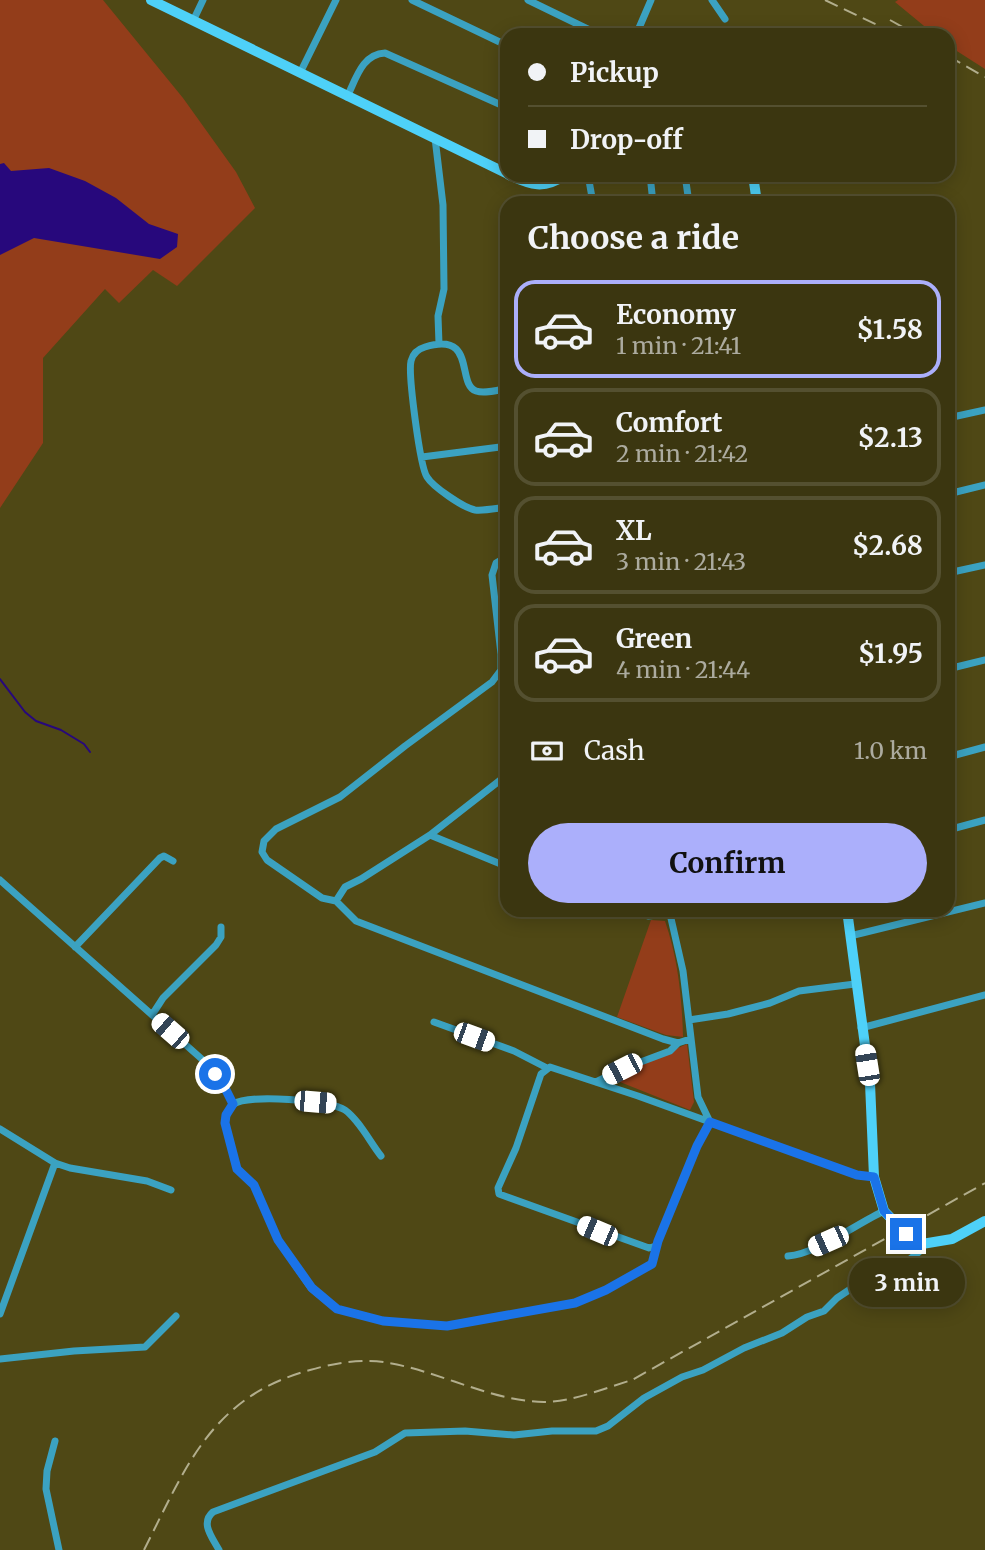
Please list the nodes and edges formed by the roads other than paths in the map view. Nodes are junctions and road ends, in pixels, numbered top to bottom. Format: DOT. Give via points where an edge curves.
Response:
graph roads {
  1 [pos="151,0"];
  2 [pos="203,0"];
  3 [pos="336,0"];
  4 [pos="412,0"];
  5 [pos="528,0"];
  6 [pos="651,0"];
  7 [pos="712,0"];
  8 [pos="725,19"];
  9 [pos="193,21"];
  10 [pos="586,28"];
  11 [pos="639,28"];
  12 [pos="500,42"];
  13 [pos="300,73"];
  14 [pos="347,97"];
  15 [pos="500,104"];
  16 [pos="435,138"];
  17 [pos="500,169"];
  18 [pos="524,182"];
  19 [pos="552,182"];
  20 [pos="439,344"];
  21 [pos="500,389"];
  22 [pos="985,410"];
  23 [pos="955,416"];
  24 [pos="500,447"];
  25 [pos="422,457"];
  26 [pos="985,485"];
  27 [pos="955,492"];
  28 [pos="500,508"];
  29 [pos="500,561"];
  30 [pos="985,565"];
  31 [pos="955,571"];
  32 [pos="500,645"];
  33 [pos="985,660"];
  34 [pos="955,667"];
  35 [pos="500,671"];
  36 [pos="985,747"];
  37 [pos="955,755"];
  38 [pos="500,780"];
  39 [pos="985,820"];
  40 [pos="955,828"];
  41 [pos="430,835"];
  42 [pos="173,861"];
  43 [pos="500,864"];
  44 [pos="0,880"];
  45 [pos="336,901"];
  46 [pos="985,903"];
  47 [pos="955,910"];
  48 [pos="669,917"];
  49 [pos="848,917"];
  50 [pos="928,917"];
  51 [pos="221,927"];
  52 [pos="850,936"];
  53 [pos="75,947"];
  54 [pos="855,984"];
  55 [pos="985,995"];
  56 [pos="152,1014"];
  57 [pos="689,1020"];
  58 [pos="434,1021"];
  59 [pos="861,1028"];
  60 [pos="690,1039"];
  61 [pos="678,1043"];
  62 [pos="547,1068"];
  63 [pos="596,1082"];
  64 [pos="233,1104"];
  65 [pos="710,1122"];
  66 [pos="0,1129"];
  67 [pos="381,1156"];
  68 [pos="55,1163"];
  69 [pos="874,1177"];
  70 [pos="171,1191"];
  71 [pos="884,1211"];
  72 [pos="985,1221"];
  73 [pos="922,1244"];
  74 [pos="656,1246"];
  75 [pos="788,1256"];
  76 [pos="0,1314"];
  77 [pos="176,1316"];
  78 [pos="0,1359"];
  79 [pos="55,1441"];
  80 [pos="59,1550"];
  81 [pos="219,1550"];
  1 -- 9 [label="street"];
  2 -- 9 [label="street"];
  3 -- 13 [label="street"];
  4 -- 12 [label="street"];
  5 -- 10 [label="street"];
  6 -- 11 [label="street"];
  7 -- 8 [label="street"];
  9 -- 13 [label="street"];
  13 -- 14 [label="street"];
  14 -- 15 [label="street" via="364,63 385,53"];
  14 -- 16 [label="street"];
  16 -- 17 [label="street"];
  16 -- 20 [label="street" via="443,205"];
  18 -- 19 [label="street" via="542,187"];
  20 -- 21 [label="street" via="459,353 472,388"];
  20 -- 25 [label="street" via="417,351 410,362"];
  22 -- 23 [label="street"];
  24 -- 25 [label="street"];
  25 -- 28 [label="street" via="428,479 468,507"];
  26 -- 27 [label="street"];
  29 -- 32 [label="street" via="492,575"];
  30 -- 31 [label="street"];
  33 -- 34 [label="street"];
  35 -- 45 [label="street" via="340,797 276,829 264,841 262,852 267,860 322,898"];
  36 -- 37 [label="street"];
  38 -- 41 [label="street"];
  39 -- 40 [label="street"];
  41 -- 43 [label="street"];
  41 -- 45 [label="street" via="345,887"];
  42 -- 53 [label="street" via="160,858"];
  44 -- 53 [label="street"];
  45 -- 61 [label="street" via="356,922"];
  46 -- 47 [label="street"];
  48 -- 57 [label="street"];
  49 -- 52 [label="street"];
  50 -- 52 [label="street"];
  51 -- 56 [label="street" via="216,945"];
  52 -- 54 [label="street"];
  53 -- 56 [label="street"];
  54 -- 57 [label="street" via="799,991 770,1003"];
  54 -- 59 [label="street"];
  55 -- 59 [label="street"];
  56 -- 64 [label="street" via="221,1080"];
  57 -- 60 [label="street"];
  58 -- 62 [label="street"];
  59 -- 69 [label="street" via="870,1083"];
  60 -- 61 [label="street"];
  60 -- 65 [label="street" via="698,1097"];
  61 -- 63 [label="street" via="670,1051"];
  62 -- 63 [label="street"];
  62 -- 74 [label="street" via="499,1194 597,1231 649,1248"];
  63 -- 65 [label="street"];
  64 -- 67 [label="street" via="278,1099 334,1103 347,1111"];
  64 -- 74 [label="street" via="225,1123 237,1169 254,1185 278,1240 312,1288 337,1309 383,1321 447,1326 575,1303 646,1268 654,1261"];
  65 -- 69 [label="street" via="857,1175"];
  65 -- 74 [label="street"];
  66 -- 68 [label="street"];
  68 -- 70 [label="street" via="146,1181"];
  68 -- 76 [label="street"];
  69 -- 71 [label="street"];
  71 -- 73 [label="street" via="912,1240"];
  71 -- 75 [label="street"];
  72 -- 73 [label="street" via="952,1239"];
  73 -- 81 [label="street" via="910,1259 870,1276 824,1311 682,1377 596,1432 405,1433 375,1452 213,1512 206,1522"];
  77 -- 78 [label="street" via="145,1347"];
  79 -- 80 [label="street" via="46,1489"];
}
